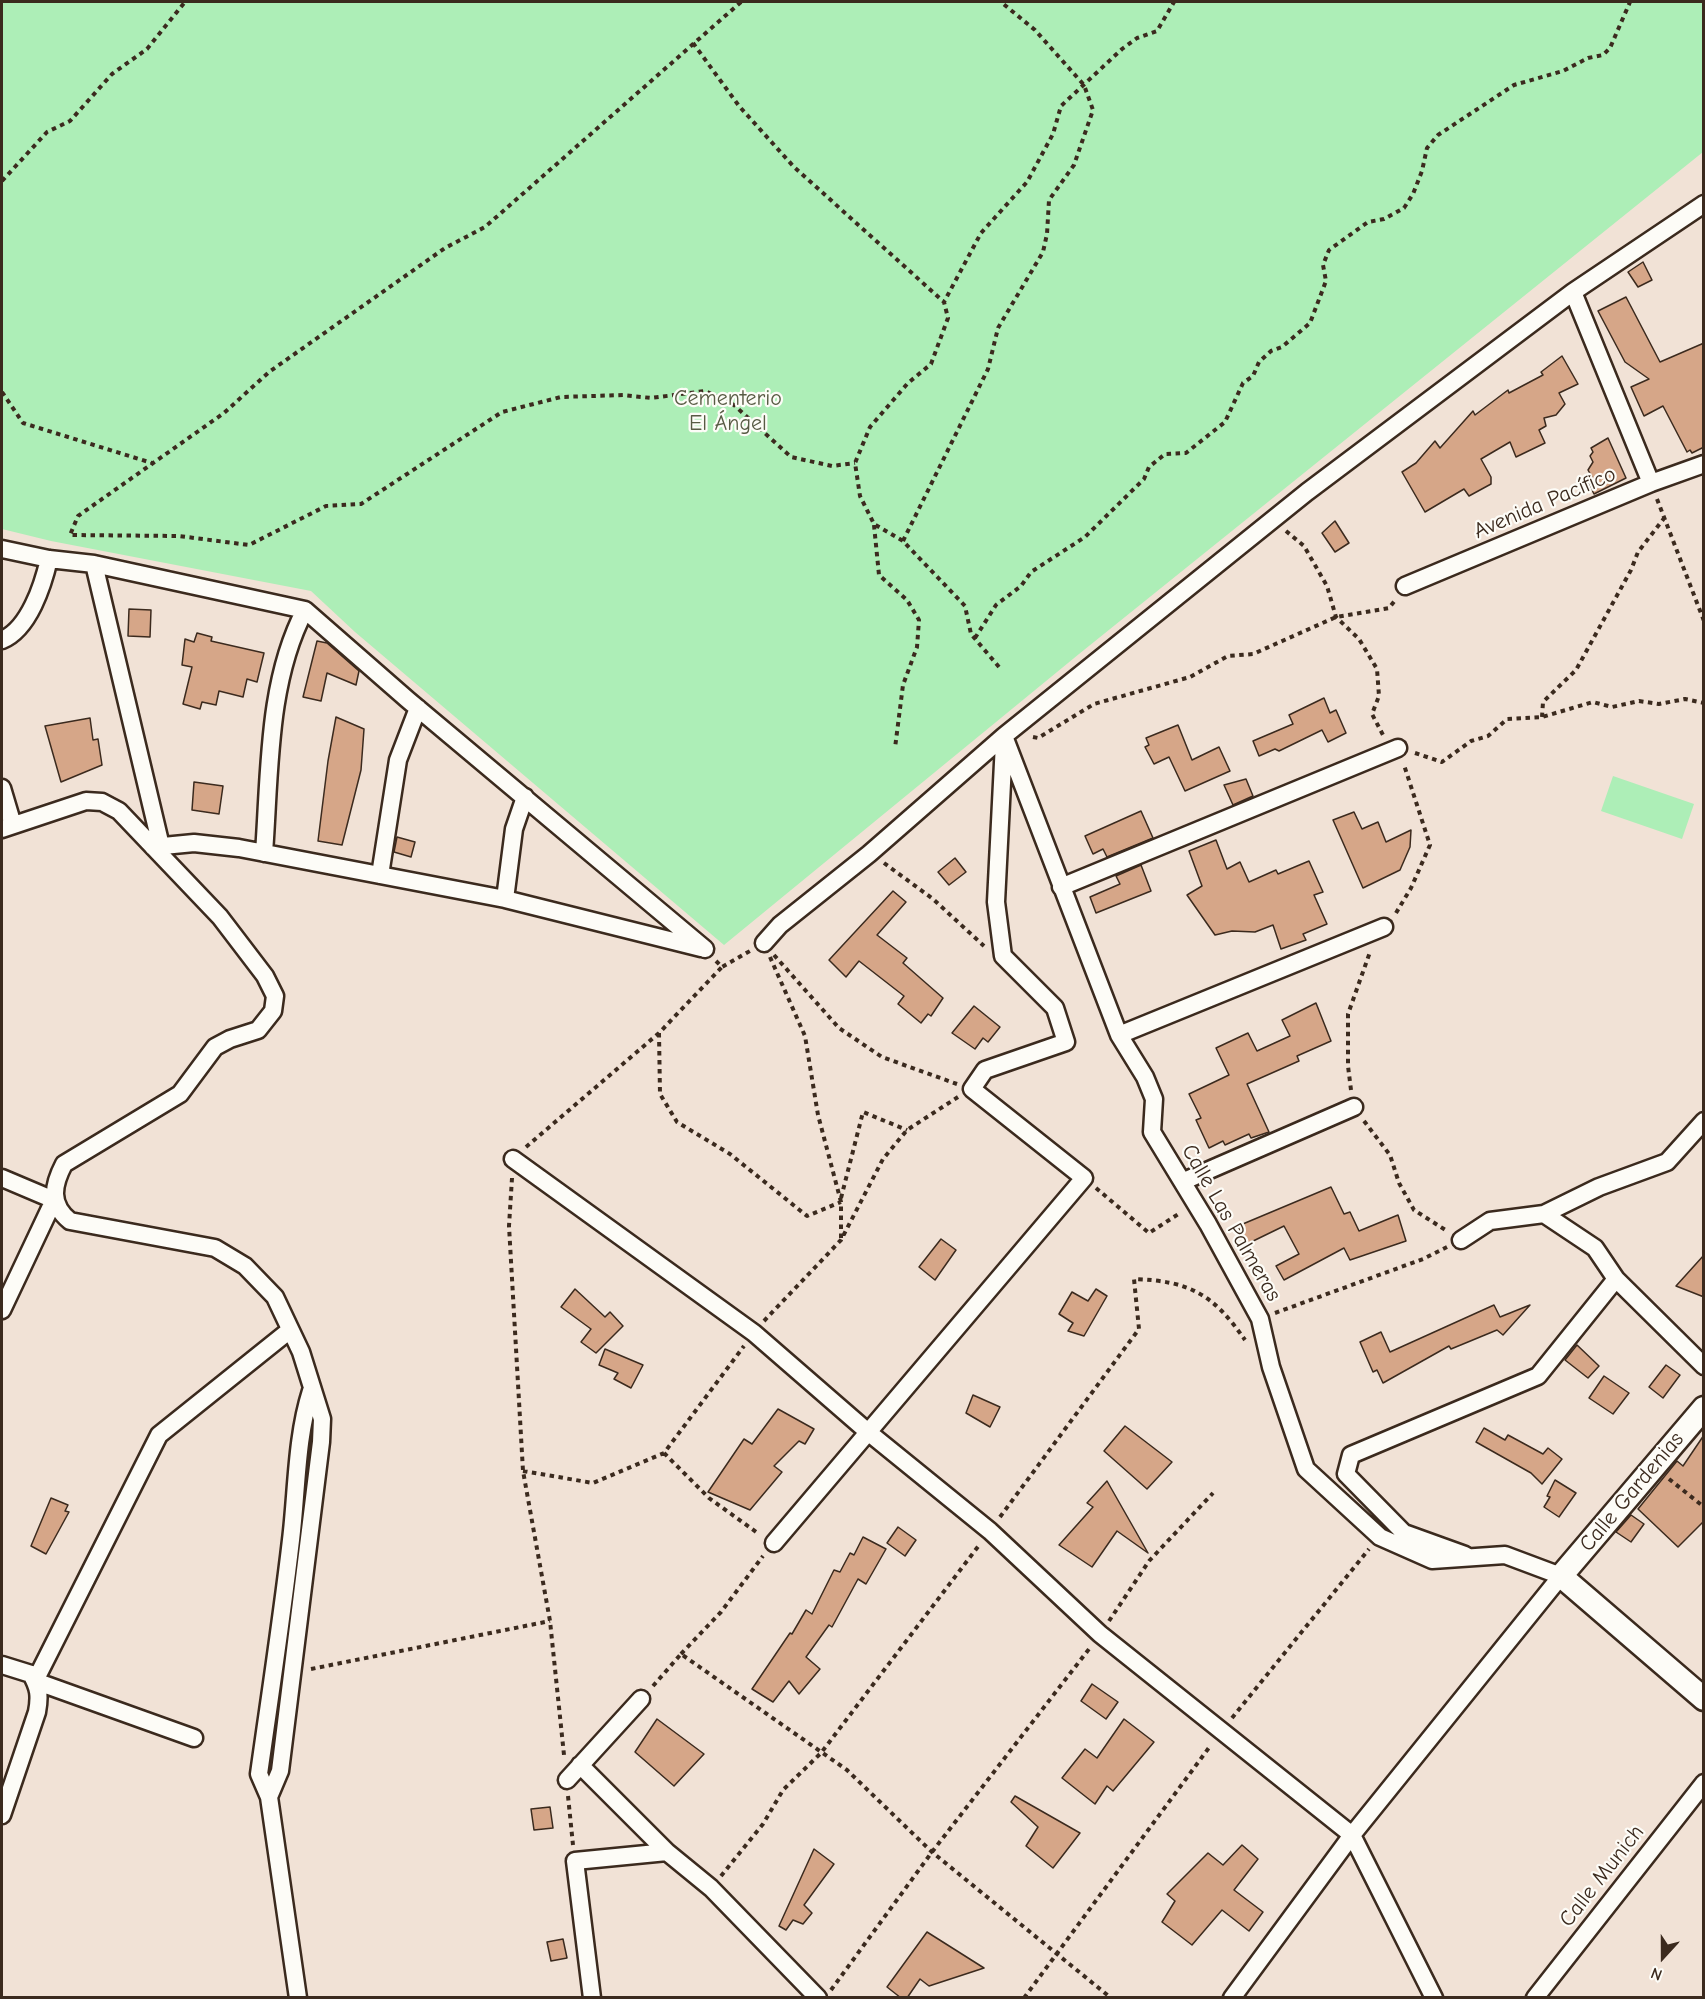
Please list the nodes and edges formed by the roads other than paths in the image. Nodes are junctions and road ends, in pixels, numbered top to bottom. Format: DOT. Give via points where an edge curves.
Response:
graph roads {
  1 [pos="1704,204"];
  2 [pos="1572,292"];
  3 [pos="1704,464"];
  4 [pos="1651,483"];
  5 [pos="2,549"];
  6 [pos="50,559"];
  7 [pos="94,564"];
  8 [pos="1405,586"];
  9 [pos="305,610"];
  10 [pos="2,640"];
  11 [pos="418,708"];
  12 [pos="1004,736"];
  13 [pos="1398,748"];
  14 [pos="2,788"];
  15 [pos="525,797"];
  16 [pos="7,827"];
  17 [pos="157,847"];
  18 [pos="264,853"];
  19 [pos="380,875"];
  20 [pos="1061,887"];
  21 [pos="505,899"];
  22 [pos="1384,927"];
  23 [pos="764,943"];
  24 [pos="1119,1035"];
  25 [pos="1353,1107"];
  26 [pos="1704,1121"];
  27 [pos="513,1159"];
  28 [pos="2,1178"];
  29 [pos="1184,1181"];
  30 [pos="54,1200"];
  31 [pos="1544,1214"];
  32 [pos="1461,1240"];
  33 [pos="1616,1279"];
  34 [pos="2,1310"];
  35 [pos="290,1330"];
  36 [pos="1704,1366"];
  37 [pos="311,1391"];
  38 [pos="1704,1408"];
  39 [pos="868,1432"];
  40 [pos="774,1542"];
  41 [pos="1472,1557"];
  42 [pos="1561,1576"];
  43 [pos="2,1665"];
  44 [pos="35,1681"];
  45 [pos="641,1699"];
  46 [pos="1704,1699"];
  47 [pos="194,1738"];
  48 [pos="580,1765"];
  49 [pos="567,1780"];
  50 [pos="1704,1783"];
  51 [pos="269,1797"];
  52 [pos="2,1815"];
  53 [pos="1352,1835"];
  54 [pos="667,1852"];
  55 [pos="298,1998"];
  56 [pos="592,1998"];
  57 [pos="818,1998"];
  58 [pos="1232,1998"];
  59 [pos="1434,1998"];
  60 [pos="1535,1998"];
  1 -- 2 [label="street"];
  2 -- 4 [label="street"];
  2 -- 12 [label="street" via="1307,492"];
  3 -- 4 [label="street, Avenida Pacífico"];
  4 -- 8 [label="street, Avenida Pacífico"];
  5 -- 6 [label="street"];
  6 -- 7 [label="street"];
  6 -- 10 [label="street" via="40,596 10,637"];
  7 -- 9 [label="street"];
  7 -- 17 [label="street"];
  9 -- 11 [label="street"];
  9 -- 18 [label="street" via="294,632 276,707"];
  11 -- 15 [label="street"];
  11 -- 19 [label="street" via="398,760"];
  12 -- 20 [label="street, Calle Las Palmeras"];
  12 -- 23 [label="street" via="869,854 780,925"];
  12 -- 39 [label="street" via="996,902 1003,956 1055,1008 1066,1042 985,1070 972,1089 1084,1178"];
  13 -- 20 [label="street"];
  14 -- 16 [label="street"];
  15 -- 21 [label="street" via="514,829"];
  15 -- 21 [label="street" via="705,949"];
  16 -- 17 [label="street" via="86,801 102,802 119,811"];
  17 -- 18 [label="street" via="194,843"];
  17 -- 30 [label="street" via="220,917 265,976 275,996 273,1011 258,1029 215,1047 180,1094 64,1164 55,1183"];
  18 -- 19 [label="street"];
  19 -- 21 [label="street"];
  20 -- 24 [label="street, Calle Las Palmeras"];
  22 -- 24 [label="street"];
  24 -- 29 [label="street, Calle Las Palmeras" via="1154,1099 1152,1132"];
  25 -- 29 [label="street"];
  26 -- 31 [label="street" via="1667,1162 1599,1187"];
  27 -- 39 [label="street" via="754,1333"];
  28 -- 30 [label="street"];
  29 -- 41 [label="street, Calle Las Palmeras" via="1260,1318 1271,1367 1306,1468 1380,1537 1432,1560"];
  30 -- 34 [label="street"];
  30 -- 35 [label="street" via="60,1213 70,1221 214,1248 244,1266 275,1298"];
  31 -- 32 [label="street" via="1490,1221"];
  31 -- 33 [label="street" via="1595,1248"];
  33 -- 36 [label="street"];
  33 -- 41 [label="street" via="1538,1376 1351,1455 1346,1474 1404,1533"];
  35 -- 37 [label="street" via="301,1352"];
  35 -- 44 [label="street" via="159,1435"];
  37 -- 51 [label="street" via="302,1420 289,1561 259,1774"];
  37 -- 51 [label="street" via="322,1419 321,1442 280,1771"];
  38 -- 42 [label="street, Calle Gardenias"];
  39 -- 40 [label="street"];
  39 -- 53 [label="street" via="990,1531 1100,1634"];
  41 -- 42 [label="street, Calle Las Palmeras" via="1505,1555"];
  42 -- 46 [label="street"];
  42 -- 53 [label="street"];
  43 -- 44 [label="street" via="31,1674"];
  44 -- 47 [label="street"];
  44 -- 52 [label="street" via="40,1696 37,1712"];
  45 -- 48 [label="street"];
  48 -- 49 [label="street"];
  48 -- 54 [label="street"];
  50 -- 60 [label="street, Calle Munich"];
  51 -- 55 [label="street"];
  53 -- 58 [label="street"];
  53 -- 59 [label="street"];
  54 -- 56 [label="street" via="575,1860"];
  54 -- 57 [label="street" via="711,1888"];
}
